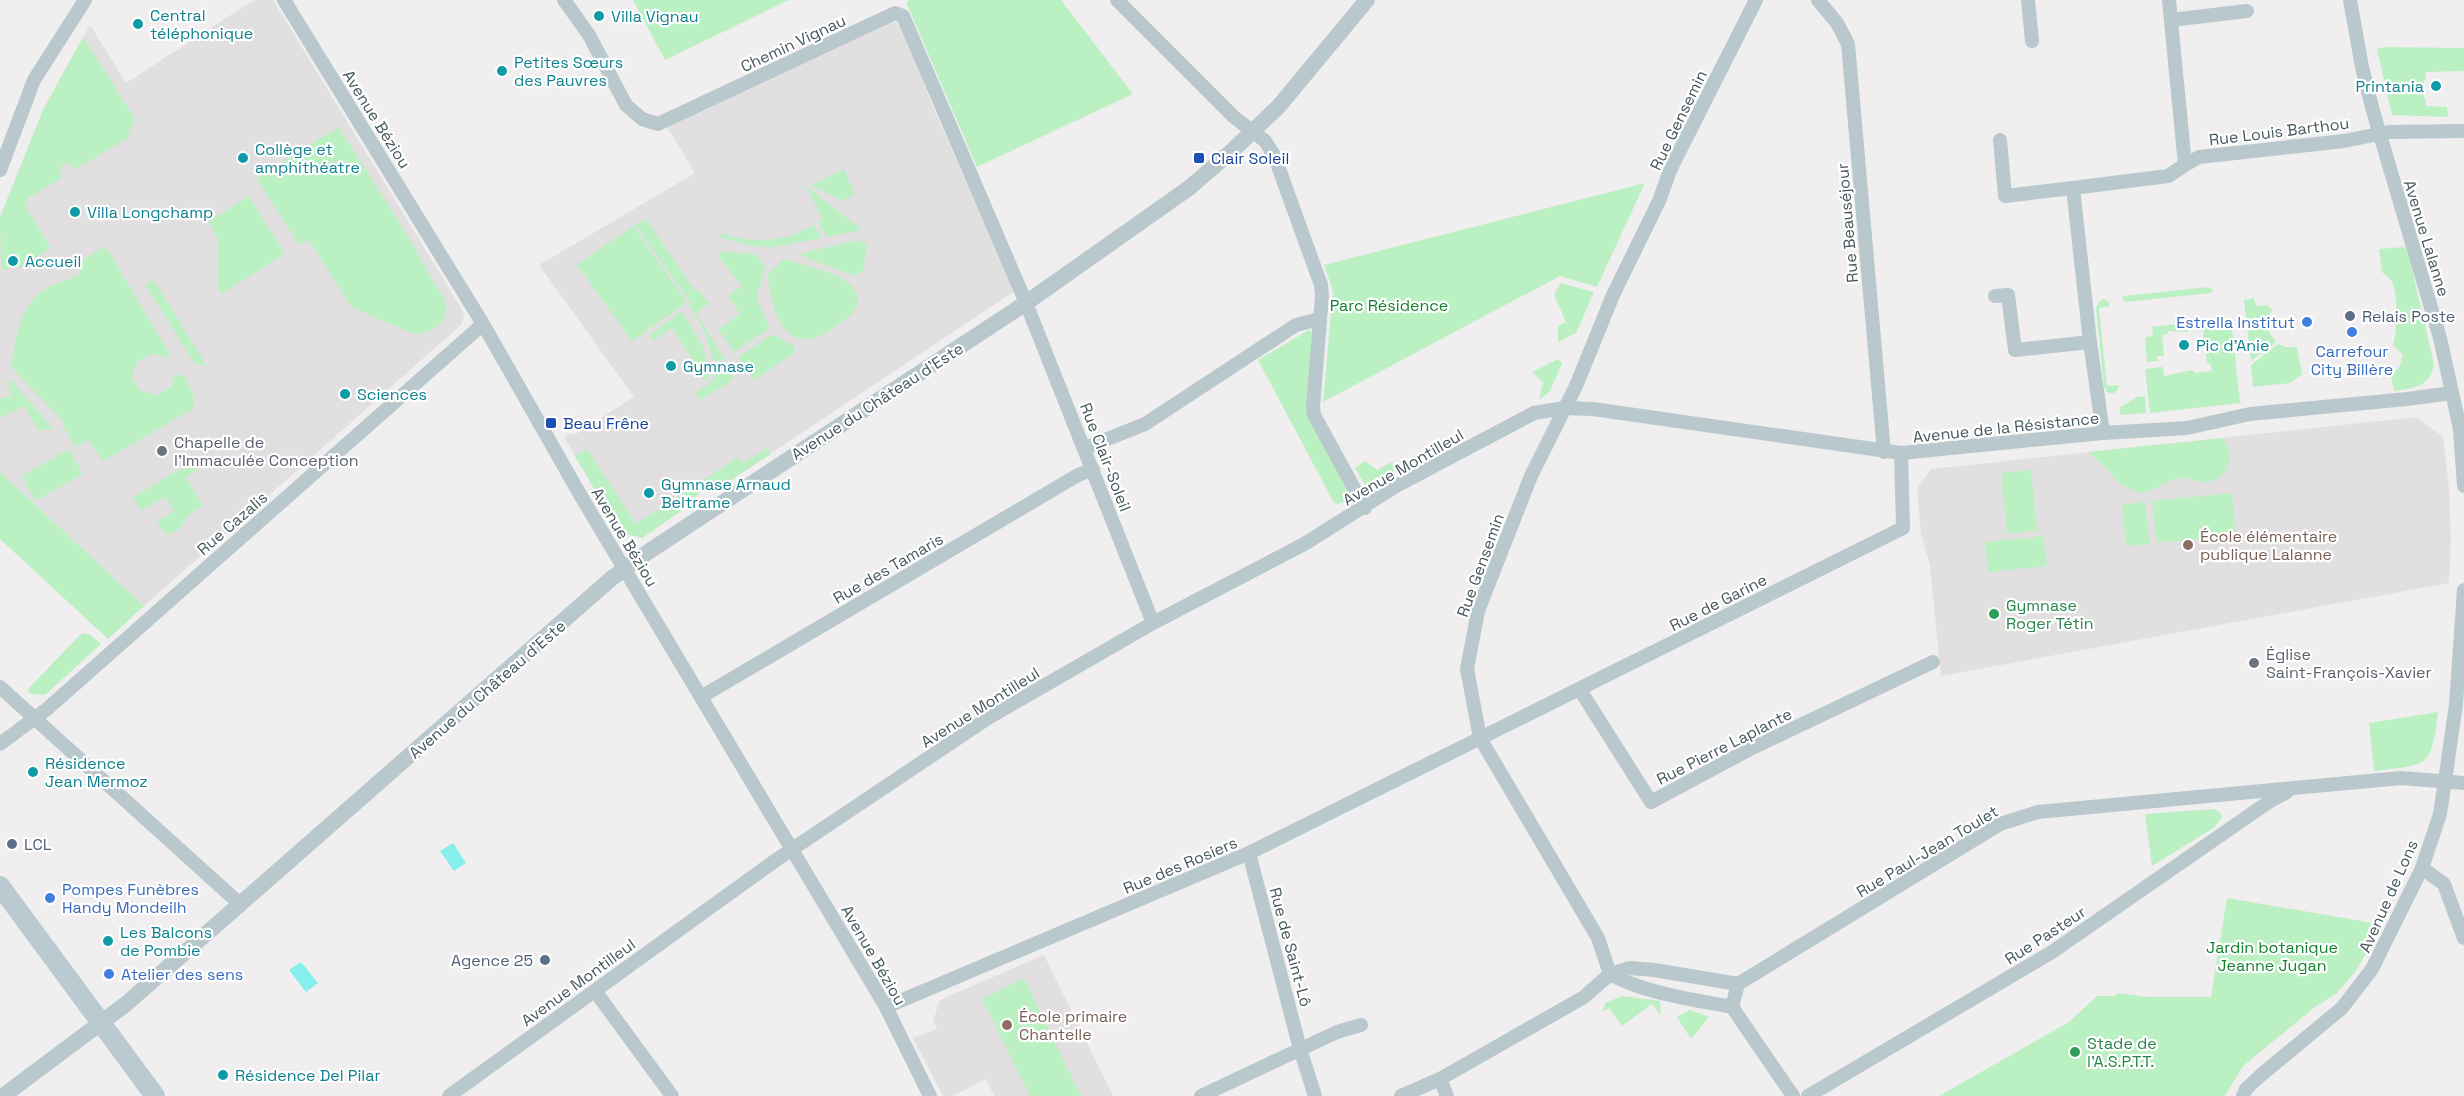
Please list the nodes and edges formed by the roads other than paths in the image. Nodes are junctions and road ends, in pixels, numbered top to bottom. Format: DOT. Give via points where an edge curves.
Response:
graph roads {
  1 [pos="85,0"];
  2 [pos="284,0"];
  3 [pos="564,0"];
  4 [pos="1117,0"];
  5 [pos="1366,0"];
  6 [pos="1756,0"];
  7 [pos="1818,0"];
  8 [pos="2028,0"];
  9 [pos="2169,0"];
  10 [pos="2350,0"];
  11 [pos="2247,11"];
  12 [pos="2171,20"];
  13 [pos="2032,41"];
  14 [pos="1253,131"];
  15 [pos="2464,131"];
  16 [pos="2379,133"];
  17 [pos="2000,140"];
  18 [pos="2186,165"];
  19 [pos="0,170"];
  20 [pos="2073,188"];
  21 [pos="1995,296"];
  22 [pos="1026,303"];
  23 [pos="1319,319"];
  24 [pos="483,324"];
  25 [pos="2090,342"];
  26 [pos="2452,393"];
  27 [pos="1564,408"];
  28 [pos="2103,434"];
  29 [pos="1085,448"];
  30 [pos="1884,452"];
  31 [pos="1901,453"];
  32 [pos="1092,469"];
  33 [pos="2464,486"];
  34 [pos="1365,507"];
  35 [pos="625,569"];
  36 [pos="2464,590"];
  37 [pos="1153,623"];
  38 [pos="1933,662"];
  39 [pos="0,687"];
  40 [pos="1580,690"];
  41 [pos="700,697"];
  42 [pos="35,718"];
  43 [pos="1480,738"];
  44 [pos="0,744"];
  45 [pos="2445,781"];
  46 [pos="2464,783"];
  47 [pos="2292,789"];
  48 [pos="792,849"];
  49 [pos="1249,853"];
  50 [pos="2422,868"];
  51 [pos="0,886"];
  52 [pos="241,905"];
  53 [pos="2464,938"];
  54 [pos="1610,974"];
  55 [pos="1738,984"];
  56 [pos="595,991"];
  57 [pos="886,1007"];
  58 [pos="1732,1007"];
  59 [pos="101,1024"];
  60 [pos="1361,1025"];
  61 [pos="1300,1049"];
  62 [pos="1440,1079"];
  63 [pos="149,1092"];
  64 [pos="3,1096"];
  65 [pos="449,1096"];
  66 [pos="672,1096"];
  67 [pos="930,1096"];
  68 [pos="1201,1096"];
  69 [pos="1315,1096"];
  70 [pos="1401,1096"];
  71 [pos="1447,1096"];
  72 [pos="1793,1096"];
  73 [pos="1808,1096"];
  74 [pos="2243,1096"];
  1 -- 19 [label="street" via="34,80"];
  2 -- 24 [label="street, Avenue Béziou"];
  3 -- 22 [label="street, Chemin Vignau" via="589,35 626,105 642,119 658,124 895,13 903,16"];
  4 -- 14 [label="street" via="1234,117"];
  5 -- 14 [label="street, Avenue du Château d'Este" via="1281,104"];
  6 -- 27 [label="street, Rue Gensemin" via="1676,159"];
  7 -- 30 [label="street, Rue Beauséjour" via="1848,44"];
  8 -- 13 [label="street"];
  9 -- 12 [label="street"];
  10 -- 16 [label="street, Avenue Lalanne"];
  11 -- 12 [label="street"];
  12 -- 18 [label="street"];
  14 -- 22 [label="street, Avenue du Château d'Este" via="1189,188"];
  14 -- 23 [label="street" via="1274,155 1321,285"];
  15 -- 16 [label="street, Rue Louis Barthou"];
  16 -- 18 [label="street, Rue Louis Barthou" via="2344,141 2199,157"];
  16 -- 26 [label="street, Avenue Lalanne" via="2440,338"];
  17 -- 20 [label="street, Rue Louis Barthou" via="2005,196"];
  18 -- 20 [label="street, Rue Louis Barthou" via="2168,176"];
  20 -- 25 [label="street"];
  21 -- 25 [label="street" via="2008,295 2015,350"];
  22 -- 29 [label="street, Rue Clair-Soleil"];
  22 -- 35 [label="street, Avenue du Château d'Este"];
  23 -- 29 [label="street" via="1296,325 1145,424"];
  23 -- 34 [label="street" via="1314,415"];
  24 -- 35 [label="street, Avenue Béziou"];
  24 -- 42 [label="street, Rue Cazalis"];
  25 -- 28 [label="street"];
  26 -- 28 [label="street, Avenue de la Résistance" via="2250,414 2187,428"];
  26 -- 33 [label="street, Avenue Lalanne" via="2460,429"];
  27 -- 30 [label="street, Avenue de la Résistance"];
  27 -- 34 [label="street, Avenue Montilleul" via="1534,413 1396,486"];
  27 -- 43 [label="street, Rue Gensemin" via="1531,476 1478,611 1467,669"];
  28 -- 31 [label="street, Avenue de la Résistance"];
  29 -- 32 [label="street, Rue Clair-Soleil"];
  30 -- 31 [label="street, Avenue de la Résistance"];
  31 -- 40 [label="street, Rue de Garine" via="1903,528"];
  32 -- 37 [label="street, Rue Clair-Soleil"];
  32 -- 41 [label="street, Rue des Tamaris"];
  34 -- 37 [label="street, Avenue Montilleul" via="1306,543"];
  35 -- 41 [label="street, Avenue Béziou"];
  35 -- 52 [label="street, Avenue du Château d'Este"];
  36 -- 45 [label="street" via="2456,704"];
  37 -- 48 [label="street, Avenue Montilleul" via="988,718"];
  38 -- 40 [label="street, Rue Pierre Laplante" via="1750,749 1651,802"];
  39 -- 42 [label="street"];
  40 -- 43 [label="street, Rue de Garine"];
  41 -- 48 [label="street, Avenue Béziou"];
  42 -- 44 [label="street, Rue Cazalis"];
  42 -- 52 [label="street"];
  43 -- 49 [label="street, Rue des Rosiers"];
  43 -- 54 [label="street, Rue Gensemin" via="1598,938"];
  45 -- 46 [label="street"];
  45 -- 47 [label="street, Rue Paul-Jean Toulet" via="2401,778"];
  45 -- 50 [label="street, Avenue de Lons" via="2440,814"];
  47 -- 55 [label="street, Rue Paul-Jean Toulet" via="2038,812 2000,824"];
  47 -- 73 [label="street, Rue Pasteur" via="2052,952"];
  48 -- 56 [label="street, Avenue Montilleul"];
  48 -- 57 [label="street, Avenue Béziou"];
  49 -- 57 [label="street, Rue des Rosiers"];
  49 -- 61 [label="street, Rue de Saint-Lô"];
  50 -- 53 [label="street" via="2444,884"];
  50 -- 74 [label="street, Avenue de Lons" via="2372,969 2342,1008 2261,1075"];
  51 -- 59 [label="main road"];
  52 -- 59 [label="street, Avenue du Château d'Este"];
  54 -- 55 [label="street" via="1630,968"];
  54 -- 58 [label="street" via="1639,987"];
  54 -- 62 [label="street" via="1584,997"];
  55 -- 58 [label="street"];
  56 -- 65 [label="street, Avenue Montilleul"];
  56 -- 66 [label="street"];
  57 -- 67 [label="street, Avenue Béziou"];
  58 -- 72 [label="street"];
  59 -- 63 [label="main road"];
  59 -- 64 [label="street, Avenue du Château d'Este"];
  60 -- 61 [label="street"];
  61 -- 68 [label="street"];
  61 -- 69 [label="street, Rue de Saint-Lô"];
  62 -- 70 [label="street"];
  62 -- 71 [label="street"];
}
